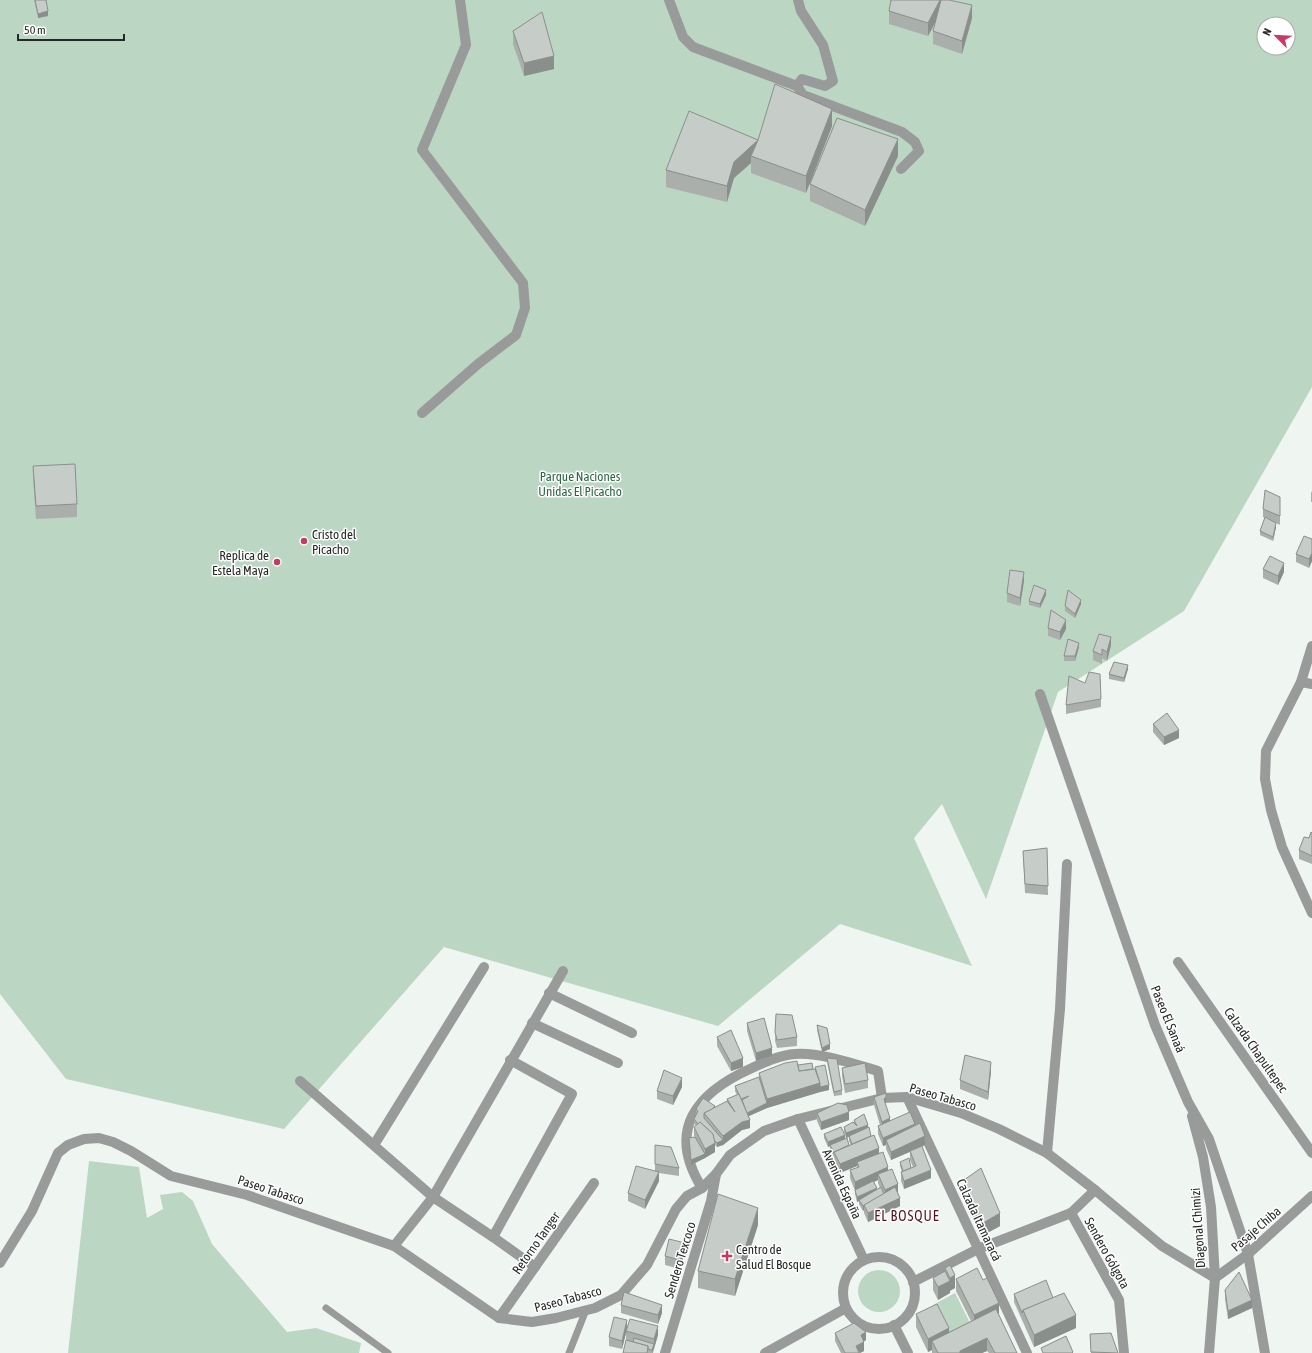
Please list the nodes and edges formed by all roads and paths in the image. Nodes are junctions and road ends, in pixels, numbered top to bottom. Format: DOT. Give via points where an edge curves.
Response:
graph roads {
  1 [pos="460,0"];
  2 [pos="669,0"];
  3 [pos="798,0"];
  4 [pos="797,86"];
  5 [pos="901,169"];
  6 [pos="422,413"];
  7 [pos="1312,646"];
  8 [pos="1301,682"];
  9 [pos="1312,684"];
  10 [pos="1040,694"];
  11 [pos="1067,864"];
  12 [pos="1312,913"];
  13 [pos="1178,962"];
  14 [pos="484,967"];
  15 [pos="563,971"];
  16 [pos="550,993"];
  17 [pos="532,1023"];
  18 [pos="632,1033"];
  19 [pos="510,1060"];
  20 [pos="618,1063"];
  21 [pos="300,1081"];
  22 [pos="882,1098"];
  23 [pos="907,1098"];
  24 [pos="1188,1102"];
  25 [pos="798,1119"];
  26 [pos="374,1145"];
  27 [pos="1047,1153"];
  28 [pos="1312,1153"];
  29 [pos="716,1174"];
  30 [pos="594,1183"];
  31 [pos="702,1188"];
  32 [pos="1095,1190"];
  33 [pos="1312,1196"];
  34 [pos="433,1197"];
  35 [pos="1071,1213"];
  36 [pos="494,1237"];
  37 [pos="394,1246"];
  38 [pos="978,1249"];
  39 [pos="1248,1254"];
  40 [pos="864,1260"];
  41 [pos="0,1263"];
  42 [pos="535,1267"];
  43 [pos="1215,1278"];
  44 [pos="913,1282"];
  45 [pos="326,1308"];
  46 [pos="846,1308"];
  47 [pos="586,1310"];
  48 [pos="499,1318"];
  49 [pos="894,1325"];
  50 [pos="388,1353"];
  51 [pos="569,1353"];
  52 [pos="665,1353"];
  53 [pos="765,1353"];
  54 [pos="908,1353"];
  55 [pos="1027,1353"];
  56 [pos="1124,1353"];
  57 [pos="1209,1353"];
  58 [pos="1265,1353"];
  1 -- 6 [label="street" via="466,45 422,150 523,283 525,308 516,335"];
  2 -- 4 [label="street" via="683,37 693,46"];
  3 -- 4 [label="street" via="801,11 823,45 833,81 825,86 802,78"];
  4 -- 5 [label="street" via="803,95 902,132 915,142 919,151"];
  7 -- 8 [label="street"];
  8 -- 9 [label="street"];
  8 -- 12 [label="street" via="1266,751 1265,779 1282,847"];
  10 -- 24 [label="street, Paseo El Sanaá" via="1148,1006"];
  11 -- 27 [label="street" via="1060,1009"];
  13 -- 28 [label="street, Calzada Chapultepec"];
  14 -- 26 [label="street"];
  15 -- 16 [label="street"];
  16 -- 17 [label="street"];
  16 -- 18 [label="street"];
  17 -- 19 [label="street"];
  17 -- 20 [label="street"];
  19 -- 34 [label="street"];
  19 -- 36 [label="street" via="572,1094"];
  21 -- 26 [label="street"];
  22 -- 23 [label="street, Paseo Tabasco"];
  22 -- 25 [label="street, Paseo Tabasco"];
  22 -- 31 [label="street" via="878,1071 816,1056 795,1054 774,1058 735,1075 702,1101 688,1126 685,1143 687,1155 690,1168"];
  23 -- 27 [label="street, Paseo Tabasco" via="1000,1129"];
  23 -- 38 [label="street, Calzada Itamaracá"];
  24 -- 39 [label="street, Paseo El Sanaá" via="1209,1139"];
  24 -- 43 [label="street, Diagonal Chimizi" via="1208,1183"];
  25 -- 29 [label="street, Paseo Tabasco" via="764,1131 730,1155"];
  25 -- 40 [label="street, Avenida España"];
  26 -- 34 [label="street"];
  27 -- 32 [label="street, Paseo Tabasco"];
  29 -- 31 [label="street, Paseo Tabasco"];
  29 -- 52 [label="street, Sendero Texcoco" via="711,1201"];
  30 -- 42 [label="street, Retorno Tanger"];
  31 -- 47 [label="street, Paseo Tabasco" via="688,1196 676,1209 646,1265 621,1295"];
  32 -- 35 [label="street"];
  32 -- 43 [label="street, Paseo Tabasco" via="1162,1246"];
  33 -- 39 [label="street, Pasaje Chiba"];
  34 -- 36 [label="street"];
  34 -- 37 [label="street"];
  35 -- 38 [label="street"];
  35 -- 56 [label="street, Sendero Gólgota" via="1119,1300"];
  36 -- 42 [label="street"];
  37 -- 41 [label="street, Paseo Tabasco" via="247,1195 171,1176 113,1142 92,1138 68,1145 58,1153 32,1211"];
  37 -- 48 [label="street, Paseo Tabasco"];
  38 -- 44 [label="street"];
  38 -- 55 [label="street, Calzada Itamaracá"];
  39 -- 43 [label="street, Pasaje Chiba"];
  39 -- 58 [label="street, Paseo El Sanaá"];
  40 -- 44 [label="street" via="881,1256 889,1258 904,1267"];
  40 -- 46 [label="street" via="854,1266 847,1275 843,1286"];
  42 -- 48 [label="street, Retorno Tanger"];
  43 -- 57 [label="street, Diagonal Chimizi"];
  44 -- 49 [label="street" via="913,1302 903,1319"];
  45 -- 50 [label="lane"];
  46 -- 49 [label="street" via="853,1318 867,1326 884,1328"];
  46 -- 53 [label="street"];
  47 -- 48 [label="street, Paseo Tabasco" via="532,1322"];
  47 -- 51 [label="lane"];
  49 -- 54 [label="street"];
}
